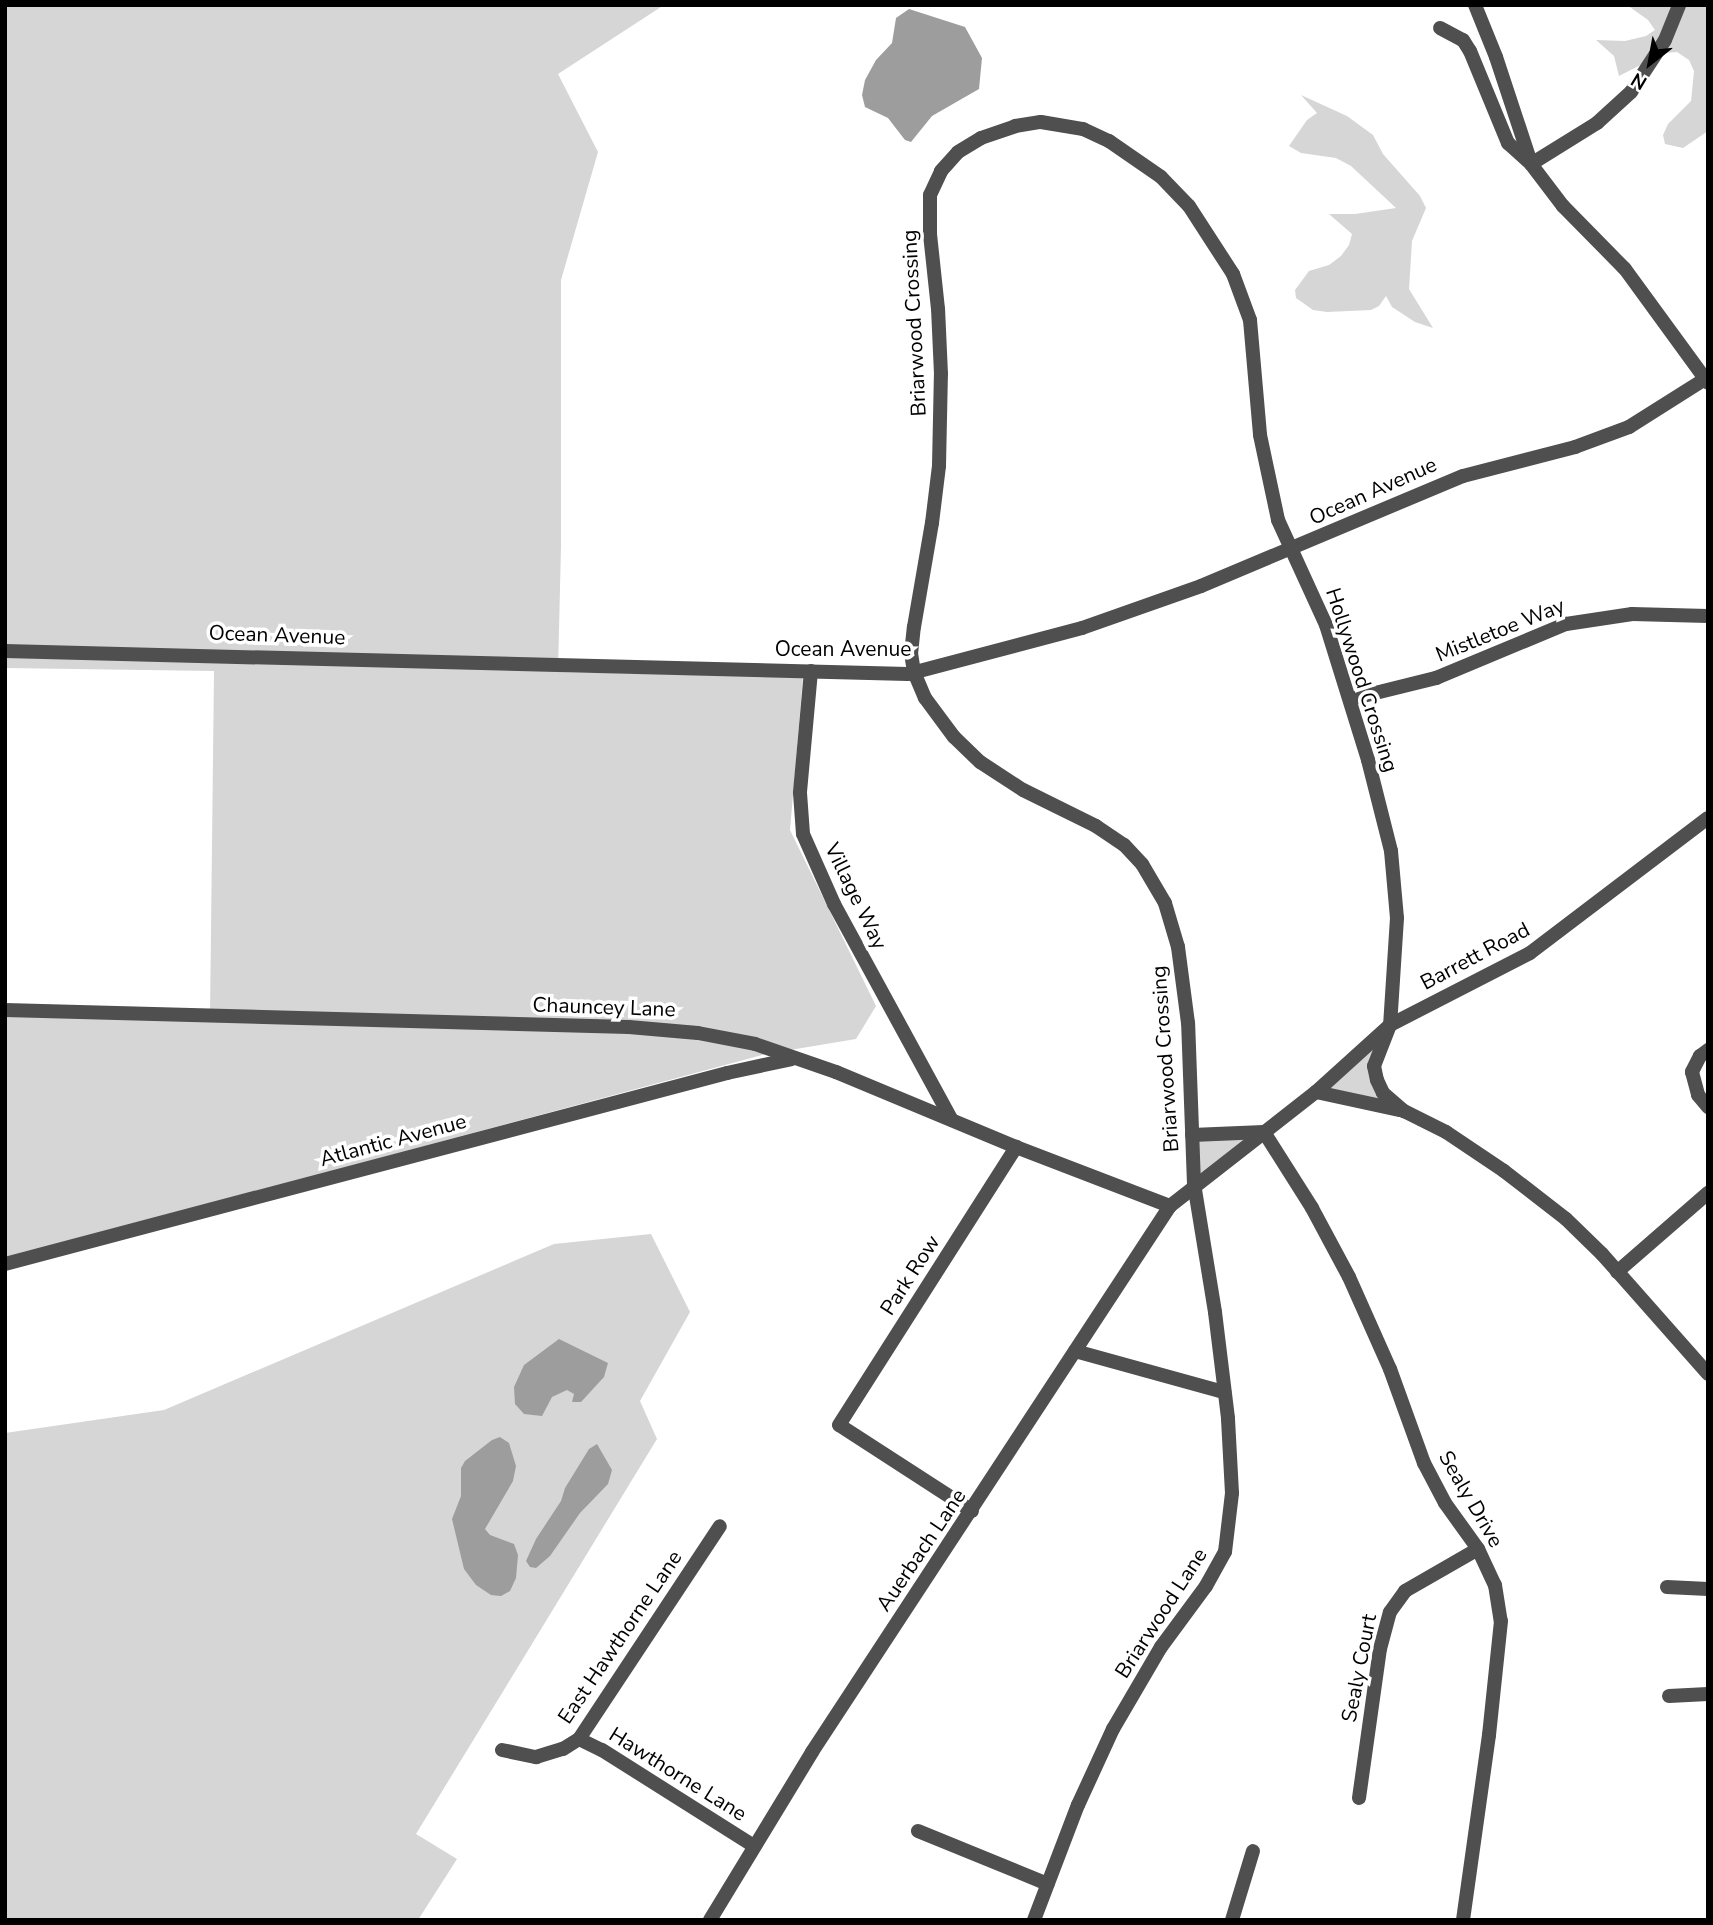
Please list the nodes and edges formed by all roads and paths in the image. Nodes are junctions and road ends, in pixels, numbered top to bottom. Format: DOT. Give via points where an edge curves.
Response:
graph roads {
  1 [pos="1475,5"];
  2 [pos="1679,5"];
  3 [pos="1440,28"];
  4 [pos="1006,129"];
  5 [pos="1531,164"];
  6 [pos="1706,380"];
  7 [pos="1293,549"];
  8 [pos="1708,616"];
  9 [pos="5,651"];
  10 [pos="811,671"];
  11 [pos="914,672"];
  12 [pos="1351,699"];
  13 [pos="1708,818"];
  14 [pos="5,1010"];
  15 [pos="1390,1025"];
  16 [pos="1708,1050"];
  17 [pos="792,1059"];
  18 [pos="1316,1092"];
  19 [pos="1708,1107"];
  20 [pos="1404,1111"];
  21 [pos="952,1120"];
  22 [pos="1264,1132"];
  23 [pos="1192,1135"];
  24 [pos="1016,1147"];
  25 [pos="1194,1184"];
  26 [pos="1708,1193"];
  27 [pos="1170,1206"];
  28 [pos="5,1264"];
  29 [pos="1617,1272"];
  30 [pos="1075,1351"];
  31 [pos="1708,1374"];
  32 [pos="1224,1392"];
  33 [pos="972,1511"];
  34 [pos="720,1526"];
  35 [pos="1478,1549"];
  36 [pos="1667,1587"];
  37 [pos="1708,1590"];
  38 [pos="1708,1694"];
  39 [pos="1669,1696"];
  40 [pos="579,1740"];
  41 [pos="502,1750"];
  42 [pos="1359,1798"];
  43 [pos="918,1832"];
  44 [pos="754,1846"];
  45 [pos="1253,1851"];
  46 [pos="1048,1884"];
  47 [pos="710,1920"];
  48 [pos="1034,1920"];
  49 [pos="1232,1920"];
  50 [pos="1463,1920"];
  1 -- 5 [label="street"];
  2 -- 5 [label="street" via="1665,40 1631,92 1597,123"];
  3 -- 5 [label="street" via="1463,40 1471,51 1508,143"];
  4 -- 7 [label="street, Hollywood Crossing" via="1057,123 1109,141 1161,177 1203,225 1233,274 1250,320 1266,470 1278,520"];
  4 -- 11 [label="street, Briarwood Crossing" via="958,152 940,171 930,195 941,374 939,466 914,627"];
  5 -- 6 [label="street" via="1563,206 1625,269"];
  6 -- 7 [label="street, Ocean Avenue" via="1629,427 1575,447 1463,476"];
  7 -- 11 [label="street, Ocean Avenue" via="1083,628"];
  7 -- 12 [label="street, Hollywood Crossing"];
  8 -- 12 [label="street, Mistletoe Way" via="1632,614 1576,622 1516,642 1436,678"];
  9 -- 10 [label="street, Ocean Avenue"];
  10 -- 11 [label="street, Ocean Avenue"];
  10 -- 21 [label="street, Village Way" via="800,793 803,834 834,904"];
  11 -- 23 [label="street, Briarwood Crossing" via="925,698 980,762 1024,790 1096,825 1142,864 1165,903 1178,947 1188,1023"];
  12 -- 15 [label="street, Hollywood Crossing" via="1391,851 1397,918"];
  13 -- 15 [label="street, Barrett Road" via="1530,953"];
  14 -- 17 [label="street, Chauncey Lane" via="629,1027 723,1037"];
  15 -- 18 [label="street, Barrett Road"];
  15 -- 20 [label="street, Hollywood Crossing" via="1374,1066 1383,1093"];
  16 -- 19 [label="street" via="1692,1072 1698,1094"];
  17 -- 21 [label="street, Chauncey Lane" via="836,1072"];
  17 -- 28 [label="street, Atlantic Avenue"];
  18 -- 20 [label="street"];
  18 -- 22 [label="street, Barrett Road"];
  20 -- 29 [label="street" via="1446,1132 1504,1171 1566,1219"];
  21 -- 24 [label="street, Chauncey Lane"];
  22 -- 23 [label="street"];
  22 -- 25 [label="street, Barrett Road"];
  22 -- 35 [label="street, Sealy Drive" via="1349,1277 1390,1369 1424,1463"];
  23 -- 25 [label="street, Briarwood Crossing"];
  24 -- 27 [label="street, Chauncey Lane"];
  24 -- 33 [label="street, Park Row" via="839,1425"];
  25 -- 27 [label="street"];
  25 -- 32 [label="street, Briarwood Lane"];
  26 -- 29 [label="street"];
  27 -- 30 [label="street, Auerbach Lane"];
  29 -- 31 [label="street"];
  30 -- 32 [label="street"];
  30 -- 33 [label="street, Auerbach Lane"];
  32 -- 46 [label="street, Briarwood Lane" via="1232,1493 1225,1552 1161,1647 1113,1730"];
  33 -- 44 [label="street, Auerbach Lane"];
  34 -- 40 [label="street, East Hawthorne Lane"];
  35 -- 42 [label="street, Sealy Court" via="1405,1591 1390,1612 1380,1649"];
  35 -- 50 [label="street, Sealy Drive" via="1495,1585 1501,1621"];
  36 -- 37 [label="street"];
  38 -- 39 [label="street"];
  40 -- 41 [label="street, East Hawthorne Lane" via="536,1757"];
  40 -- 44 [label="street, Hawthorne Lane"];
  43 -- 46 [label="street"];
  44 -- 47 [label="street, Auerbach Lane"];
  45 -- 49 [label="street"];
  46 -- 48 [label="street, Briarwood Lane"];
}
